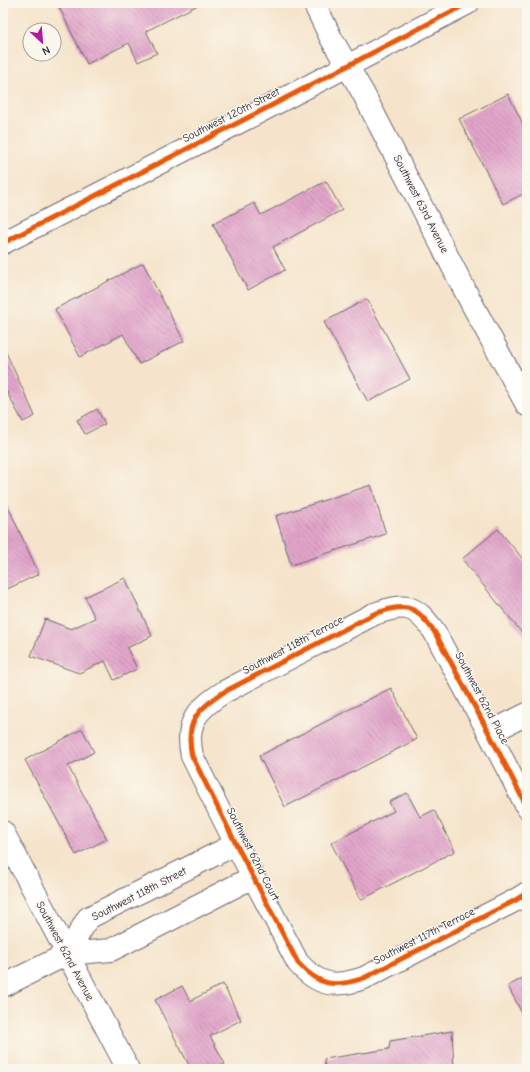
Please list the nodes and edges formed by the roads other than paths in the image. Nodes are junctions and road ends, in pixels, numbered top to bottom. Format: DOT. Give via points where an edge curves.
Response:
graph roads {
  1 [pos="314,3"];
  2 [pos="468,3"];
  3 [pos="348,66"];
  4 [pos="3,243"];
  5 [pos="527,405"];
  6 [pos="409,607"];
  7 [pos="527,714"];
  8 [pos="194,719"];
  9 [pos="489,733"];
  10 [pos="527,807"];
  11 [pos="3,832"];
  12 [pos="236,844"];
  13 [pos="253,877"];
  14 [pos="527,893"];
  15 [pos="67,954"];
  16 [pos="327,983"];
  17 [pos="3,986"];
  18 [pos="128,1069"];
  1 -- 3 [label="street, Southwest 63rd Avenue"];
  2 -- 3 [label="street, Southwest 120th Street"];
  3 -- 4 [label="street, Southwest 120th Street"];
  3 -- 5 [label="street, Southwest 63rd Avenue"];
  6 -- 8 [label="street, Southwest 118th Terrace" via="394,608 367,617 224,692 203,708"];
  6 -- 9 [label="street, Southwest 62nd Place" via="426,620 434,631"];
  7 -- 9 [label="street"];
  8 -- 12 [label="street, Southwest 62nd Court" via="189,742 192,756"];
  9 -- 10 [label="street, Southwest 62nd Place"];
  11 -- 15 [label="street, Southwest 62nd Avenue"];
  12 -- 13 [label="street, Southwest 62nd Court"];
  12 -- 15 [label="street, Southwest 118th Street" via="88,918"];
  13 -- 15 [label="street" via="111,950"];
  13 -- 16 [label="street, Southwest 62nd Court" via="298,963 308,974"];
  14 -- 16 [label="street, Southwest 117th Terrace" via="364,978 340,984"];
  15 -- 17 [label="street"];
  15 -- 18 [label="street, Southwest 62nd Avenue"];
}
